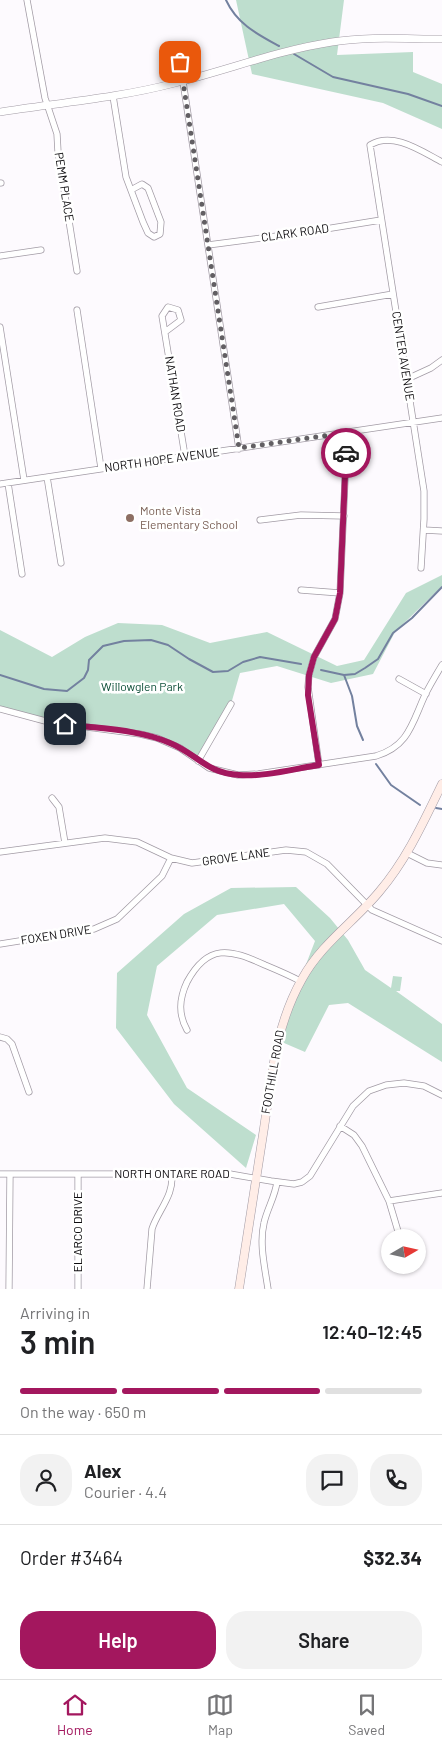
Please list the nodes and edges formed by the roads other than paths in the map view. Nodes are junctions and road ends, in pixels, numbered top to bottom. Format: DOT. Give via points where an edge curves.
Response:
graph roads {
  1 [pos="27,0"];
  2 [pos="442,39"];
  3 [pos="180,62"];
  4 [pos="183,81"];
  5 [pos="113,96"];
  6 [pos="47,104"];
  7 [pos="1,109"];
  8 [pos="442,162"];
  9 [pos="131,190"];
  10 [pos="381,220"];
  11 [pos="208,244"];
  12 [pos="41,250"];
  13 [pos="0,256"];
  14 [pos="77,271"];
  15 [pos="393,294"];
  16 [pos="318,307"];
  17 [pos="77,310"];
  18 [pos="0,327"];
  19 [pos="165,332"];
  20 [pos="442,360"];
  21 [pos="407,379"];
  22 [pos="442,418"];
  23 [pos="413,422"];
  24 [pos="344,433"];
  25 [pos="239,448"];
  26 [pos="185,456"];
  27 [pos="101,468"];
  28 [pos="47,477"];
  29 [pos="24,480"];
  30 [pos="8,483"];
  31 [pos="0,484"];
  32 [pos="344,516"];
  33 [pos="260,520"];
  34 [pos="424,530"];
  35 [pos="442,531"];
  36 [pos="61,563"];
  37 [pos="421,568"];
  38 [pos="22,574"];
  39 [pos="301,590"];
  40 [pos="340,593"];
  41 [pos="442,665"];
  42 [pos="399,679"];
  43 [pos="426,694"];
  44 [pos="231,704"];
  45 [pos="0,709"];
  46 [pos="198,761"];
  47 [pos="319,765"];
  48 [pos="442,784"];
  49 [pos="52,798"];
  50 [pos="65,843"];
  51 [pos="0,852"];
  52 [pos="407,854"];
  53 [pos="170,858"];
  54 [pos="442,865"];
  55 [pos="367,905"];
  56 [pos="442,941"];
  57 [pos="0,944"];
  58 [pos="300,981"];
  59 [pos="186,1030"];
  60 [pos="0,1037"];
  61 [pos="29,1092"];
  62 [pos="442,1095"];
  63 [pos="340,1126"];
  64 [pos="171,1173"];
  65 [pos="0,1174"];
  66 [pos="10,1174"];
  67 [pos="78,1174"];
  68 [pos="256,1178"];
  69 [pos="277,1182"];
  70 [pos="442,1194"];
  71 [pos="389,1201"];
  72 [pos="397,1229"];
  73 [pos="9,1289"];
  74 [pos="78,1289"];
  75 [pos="147,1289"];
  76 [pos="239,1289"];
  77 [pos="268,1289"];
  1 -- 6 [label="street, PEMM PLACE"];
  2 -- 4 [label="street" via="332,42"];
  3 -- 4 [label="street"];
  4 -- 5 [label="street"];
  4 -- 11 [label="street"];
  5 -- 6 [label="street"];
  5 -- 9 [label="street" via="123,165"];
  6 -- 7 [label="street"];
  6 -- 14 [label="street, PEMM PLACE" via="57,134"];
  8 -- 10 [label="street, CENTER AVENUE" via="389,139 370,145"];
  9 -- 9 [label="street" via="148,233 154,237 160,234 161,222 148,188 142,184"];
  10 -- 11 [label="street, CLARK ROAD"];
  10 -- 15 [label="street, CENTER AVENUE"];
  11 -- 25 [label="street"];
  12 -- 13 [label="street"];
  15 -- 16 [label="street"];
  15 -- 21 [label="street, CENTER AVENUE"];
  17 -- 27 [label="street"];
  18 -- 29 [label="street"];
  19 -- 26 [label="street, NATHAN ROAD"];
  20 -- 21 [label="street"];
  21 -- 23 [label="street, CENTER AVENUE"];
  22 -- 23 [label="street, NORTH HOPE AVENUE"];
  23 -- 24 [label="street, NORTH HOPE AVENUE"];
  23 -- 34 [label="street, CENTER AVENUE" via="424,491"];
  24 -- 25 [label="street, NORTH HOPE AVENUE"];
  24 -- 32 [label="street"];
  25 -- 26 [label="street, NORTH HOPE AVENUE"];
  26 -- 27 [label="street, NORTH HOPE AVENUE"];
  27 -- 28 [label="street, NORTH HOPE AVENUE"];
  28 -- 29 [label="street, NORTH HOPE AVENUE"];
  28 -- 36 [label="street"];
  29 -- 30 [label="street, NORTH HOPE AVENUE"];
  30 -- 31 [label="street, NORTH HOPE AVENUE"];
  30 -- 38 [label="street"];
  32 -- 33 [label="street" via="301,515"];
  32 -- 40 [label="street"];
  34 -- 35 [label="street"];
  34 -- 37 [label="street, CENTER AVENUE"];
  39 -- 40 [label="street"];
  40 -- 47 [label="street" via="335,619 314,657 309,675 308,695"];
  41 -- 43 [label="street"];
  42 -- 43 [label="street"];
  43 -- 47 [label="street" via="410,730 396,747 376,756"];
  44 -- 46 [label="street"];
  45 -- 46 [label="street" via="49,722 157,738 180,748"];
  46 -- 47 [label="street" via="209,768 238,775"];
  48 -- 52 [label="main road, FOOTHILL ROAD"];
  49 -- 50 [label="street" via="58,807"];
  50 -- 51 [label="street, GROVE LANE"];
  50 -- 53 [label="street, GROVE LANE" via="105,838 128,840"];
  52 -- 54 [label="street" via="427,863"];
  52 -- 55 [label="main road, FOOTHILL ROAD"];
  53 -- 55 [label="street, GROVE LANE" via="199,863 286,850 306,852 328,864"];
  53 -- 57 [label="street, FOXEN DRIVE" via="162,876 109,924"];
  55 -- 56 [label="street, GROVE LANE" via="375,912"];
  55 -- 58 [label="main road, FOOTHILL ROAD" via="326,945"];
  58 -- 59 [label="street" via="240,954 213,955 197,966 182,993 180,1008"];
  58 -- 68 [label="main road, FOOTHILL ROAD" via="284,1015 274,1052"];
  60 -- 61 [label="street" via="12,1044"];
  62 -- 63 [label="street, NORTH ONTARE ROAD" via="416,1084 375,1088 357,1100"];
  63 -- 69 [label="street, NORTH ONTARE ROAD" via="307,1179 297,1184"];
  63 -- 71 [label="street" via="359,1140"];
  64 -- 67 [label="street, NORTH ONTARE ROAD"];
  64 -- 68 [label="street, NORTH ONTARE ROAD"];
  64 -- 75 [label="street" via="169,1194 152,1230"];
  65 -- 66 [label="street, NORTH ONTARE ROAD"];
  66 -- 67 [label="street, NORTH ONTARE ROAD"];
  66 -- 73 [label="street"];
  67 -- 74 [label="street, EL ARCO DRIVE"];
  68 -- 69 [label="street, NORTH ONTARE ROAD"];
  68 -- 76 [label="main road, FOOTHILL ROAD"];
  69 -- 77 [label="street" via="262,1233"];
  70 -- 71 [label="street"];
  71 -- 72 [label="street"];
}
